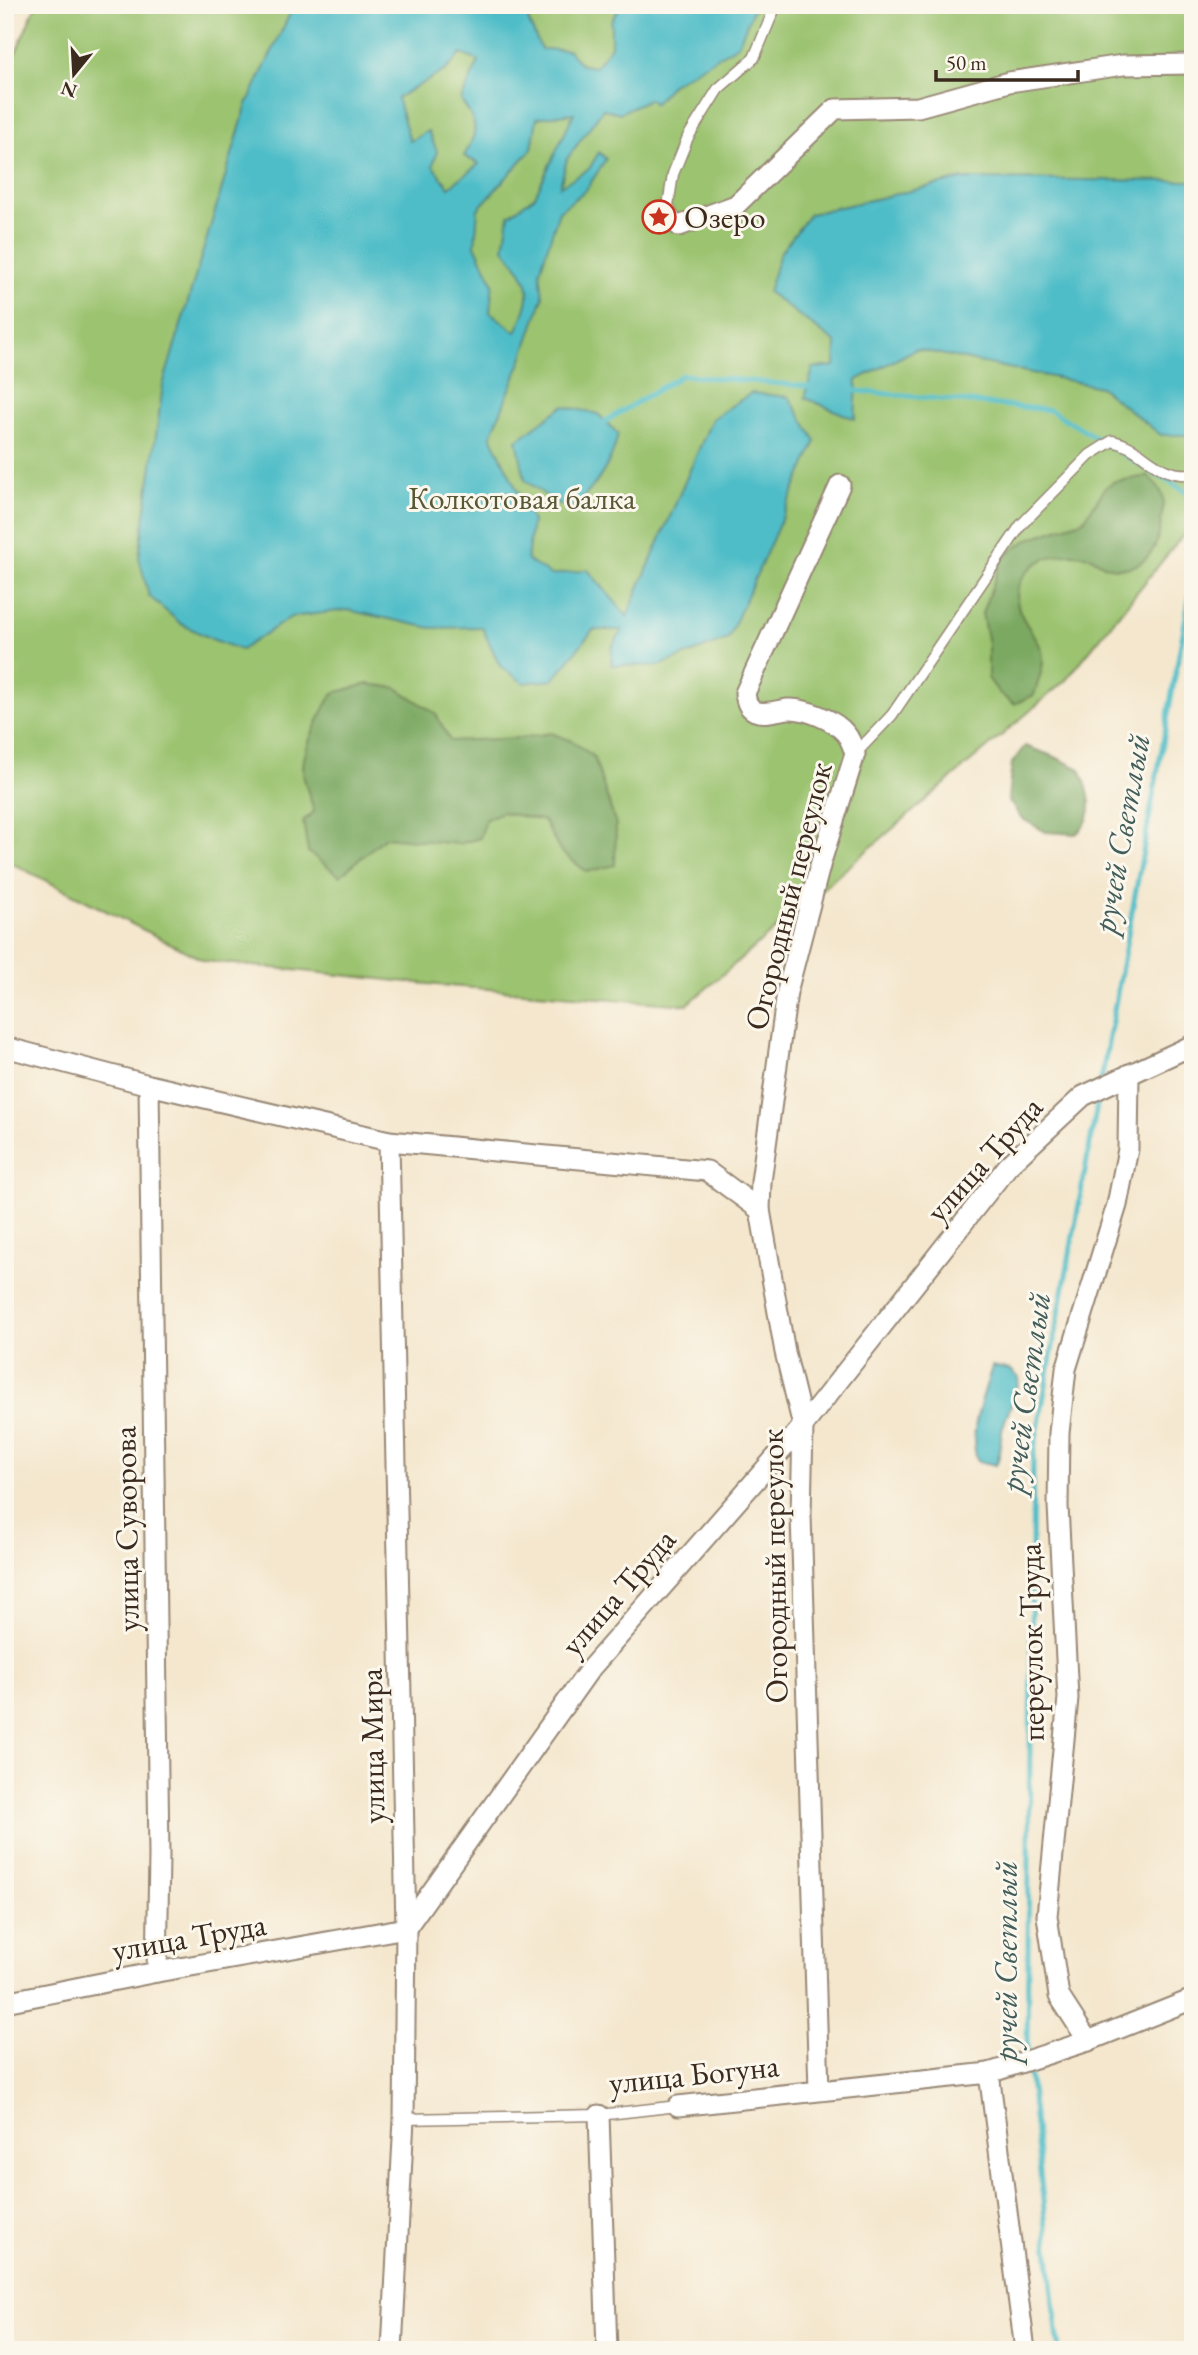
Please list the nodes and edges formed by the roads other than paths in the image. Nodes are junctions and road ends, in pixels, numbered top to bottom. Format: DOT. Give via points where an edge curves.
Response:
graph roads {
  1 [pos="776,5"];
  2 [pos="1193,64"];
  3 [pos="680,226"];
  4 [pos="1193,474"];
  5 [pos="839,485"];
  6 [pos="855,754"];
  7 [pos="1193,1045"];
  8 [pos="5,1047"];
  9 [pos="1129,1073"];
  10 [pos="149,1085"];
  11 [pos="389,1141"];
  12 [pos="760,1210"];
  13 [pos="803,1426"];
  14 [pos="406,1928"];
  15 [pos="157,1972"];
  16 [pos="1193,1999"];
  17 [pos="5,2002"];
  18 [pos="1088,2041"];
  19 [pos="989,2073"];
  20 [pos="819,2090"];
  21 [pos="678,2106"];
  22 [pos="599,2115"];
  23 [pos="404,2119"];
  24 [pos="392,2350"];
  25 [pos="607,2350"];
  26 [pos="1025,2350"];
  1 -- 3 [label="lane" via="754,58 719,89 688,137 673,174 668,206"];
  2 -- 3 [label="street" via="1123,65 1009,82 918,107 835,109 736,205"];
  4 -- 6 [label="lane" via="1160,469 1126,443 1112,441 1090,455 1021,525 909,692"];
  5 -- 6 [label="street, Огородный переулок" via="744,693 755,711 807,711 832,723 845,732"];
  6 -- 12 [label="street, Огородный переулок" via="787,992"];
  7 -- 9 [label="street, улица Труда"];
  8 -- 10 [label="street"];
  9 -- 13 [label="street, улица Труда" via="1088,1093 1008,1166"];
  9 -- 18 [label="street, переулок Труда" via="1128,1149 1117,1205 1066,1369 1059,1433 1068,1699 1047,1916 1059,1996"];
  10 -- 11 [label="street"];
  10 -- 15 [label="street, улица Суворова"];
  11 -- 12 [label="street" via="707,1171"];
  11 -- 14 [label="street, улица Мира"];
  12 -- 13 [label="street, Огородный переулок"];
  13 -- 14 [label="street, улица Труда" via="590,1669"];
  13 -- 20 [label="street, Огородный переулок" via="801,1515"];
  14 -- 15 [label="street, улица Труда"];
  14 -- 23 [label="street, улица Мира"];
  15 -- 17 [label="street, улица Труда"];
  16 -- 18 [label="street, улица Богуна"];
  18 -- 19 [label="street, улица Богуна"];
  19 -- 20 [label="street, улица Богуна"];
  19 -- 26 [label="street"];
  20 -- 21 [label="street, улица Богуна"];
  21 -- 22 [label="lane, улица Богуна"];
  22 -- 23 [label="lane, улица Богуна"];
  22 -- 25 [label="street"];
  23 -- 24 [label="street, улица Мира"];
}
